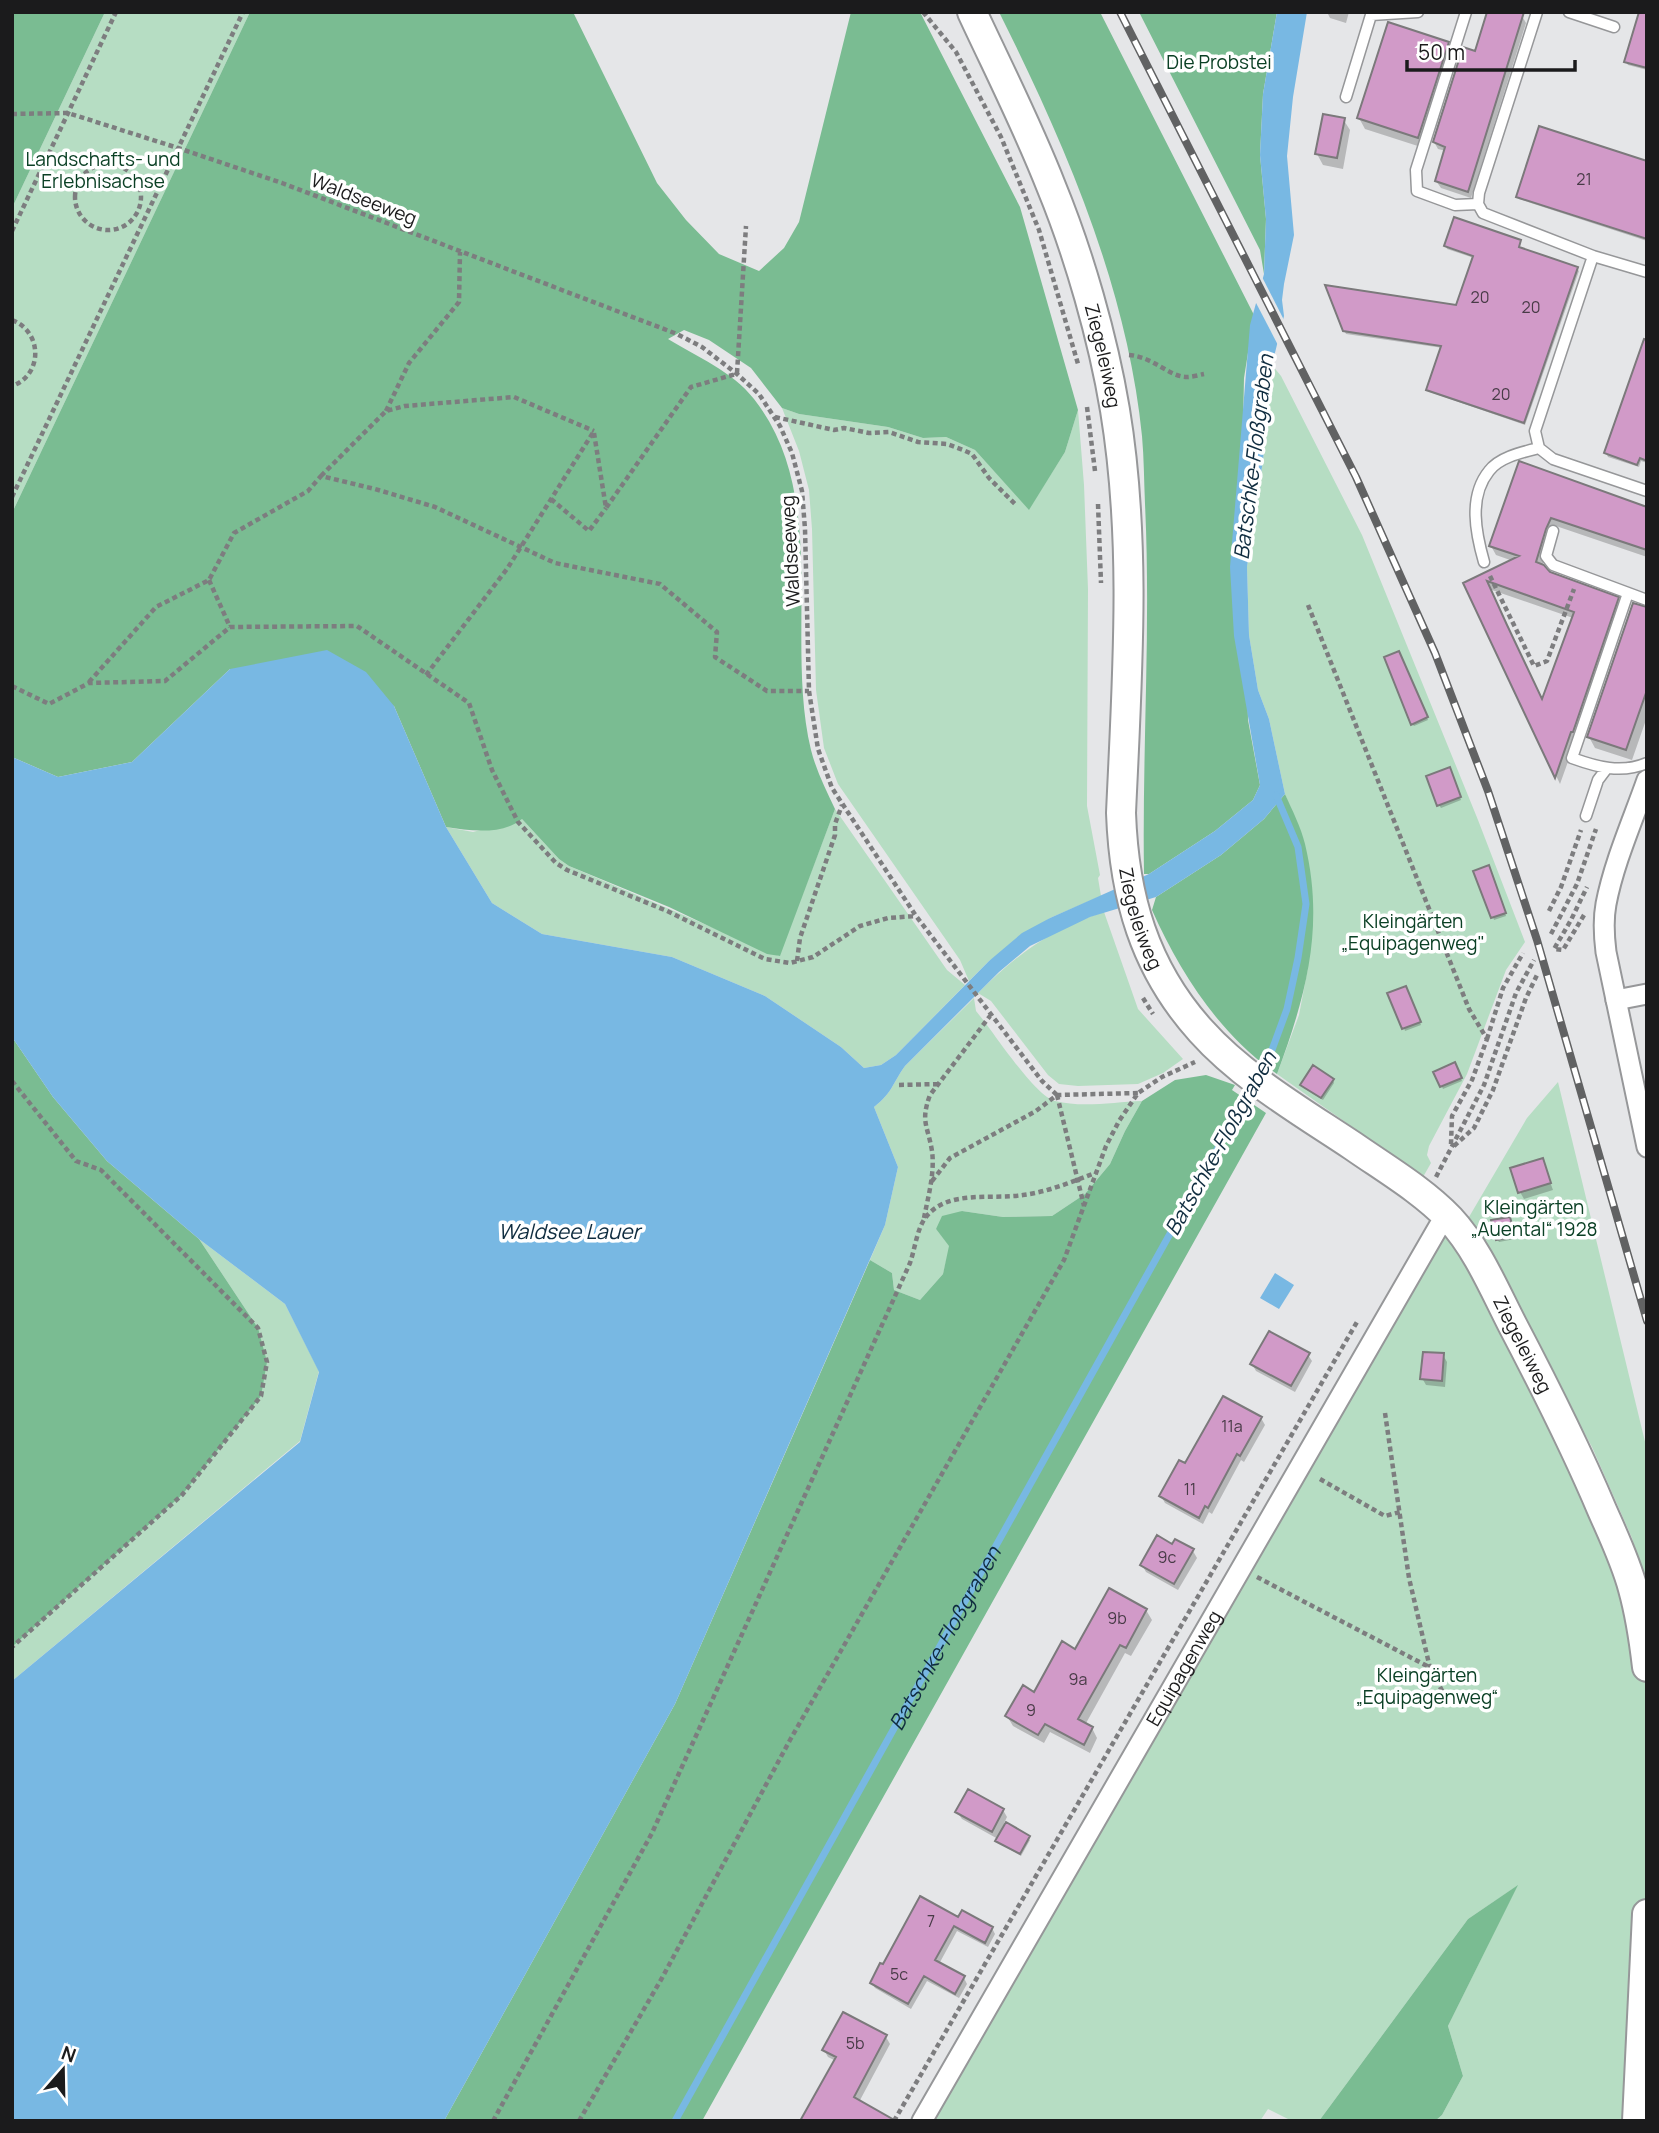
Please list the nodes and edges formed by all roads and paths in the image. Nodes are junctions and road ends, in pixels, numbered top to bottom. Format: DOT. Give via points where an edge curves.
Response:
graph roads {
  1 [pos="116,12"];
  2 [pos="243,12"];
  3 [pos="923,12"];
  4 [pos="972,12"];
  5 [pos="1418,12"];
  6 [pos="1466,12"];
  7 [pos="1538,12"];
  8 [pos="1569,12"];
  9 [pos="1614,27"];
  10 [pos="1346,97"];
  11 [pos="68,113"];
  12 [pos="12,114"];
  13 [pos="178,148"];
  14 [pos="1478,204"];
  15 [pos="138,212"];
  16 [pos="146,216"];
  17 [pos="746,226"];
  18 [pos="12,231"];
  19 [pos="460,251"];
  20 [pos="1594,256"];
  21 [pos="1647,272"];
  22 [pos="12,320"];
  23 [pos="1092,364"];
  24 [pos="737,374"];
  25 [pos="1204,374"];
  26 [pos="12,386"];
  27 [pos="1085,395"];
  28 [pos="386,411"];
  29 [pos="775,417"];
  30 [pos="594,431"];
  31 [pos="1539,448"];
  32 [pos="1096,475"];
  33 [pos="321,476"];
  34 [pos="1647,491"];
  35 [pos="12,497"];
  36 [pos="551,499"];
  37 [pos="1098,501"];
  38 [pos="1017,506"];
  39 [pos="606,508"];
  40 [pos="1553,531"];
  41 [pos="521,547"];
  42 [pos="1484,562"];
  43 [pos="1580,575"];
  44 [pos="209,580"];
  45 [pos="1101,589"];
  46 [pos="1628,593"];
  47 [pos="1647,600"];
  48 [pos="1308,605"];
  49 [pos="230,627"];
  50 [pos="426,675"];
  51 [pos="89,683"];
  52 [pos="12,686"];
  53 [pos="809,691"];
  54 [pos="1647,763"];
  55 [pos="1607,768"];
  56 [pos="1647,780"];
  57 [pos="842,804"];
  58 [pos="1586,817"];
  59 [pos="1598,825"];
  60 [pos="1549,911"];
  61 [pos="916,916"];
  62 [pos="1578,926"];
  63 [pos="1551,934"];
  64 [pos="1554,949"];
  65 [pos="1523,953"];
  66 [pos="1534,960"];
  67 [pos="797,961"];
  68 [pos="1538,974"];
  69 [pos="1647,994"];
  70 [pos="1616,1000"];
  71 [pos="990,1016"];
  72 [pos="1487,1039"];
  73 [pos="1195,1062"];
  74 [pos="12,1081"];
  75 [pos="899,1084"];
  76 [pos="938,1084"];
  77 [pos="1138,1093"];
  78 [pos="1057,1095"];
  79 [pos="1647,1147"];
  80 [pos="1450,1149"];
  81 [pos="1096,1173"];
  82 [pos="932,1181"];
  83 [pos="1076,1181"];
  84 [pos="1432,1183"];
  85 [pos="1084,1208"];
  86 [pos="924,1219"];
  87 [pos="1450,1220"];
  88 [pos="1358,1320"];
  89 [pos="1385,1413"];
  90 [pos="1320,1479"];
  91 [pos="1400,1511"];
  92 [pos="1241,1568"];
  93 [pos="12,1647"];
  94 [pos="1647,1667"];
  95 [pos="1430,1668"];
  96 [pos="1448,1702"];
  97 [pos="1647,1914"];
  98 [pos="493,2121"];
  99 [pos="579,2121"];
  100 [pos="894,2121"];
  101 [pos="922,2121"];
  102 [pos="1637,2121"];
  1 -- 11 [label="path"];
  2 -- 13 [label="path"];
  3 -- 23 [label="path" via="956,52 1001,137"];
  4 -- 23 [label="main road, Ziegeleiweg" via="1051,186 1083,280"];
  5 -- 10 [label="lane" via="1371,15"];
  6 -- 14 [label="lane" via="1416,170 1417,191 1455,205"];
  7 -- 14 [label="lane"];
  8 -- 9 [label="lane"];
  11 -- 12 [label="path, Waldseeweg"];
  11 -- 13 [label="path, Waldseeweg"];
  11 -- 18 [label="path"];
  13 -- 16 [label="path"];
  13 -- 19 [label="path, Waldseeweg"];
  14 -- 20 [label="lane" via="1483,214"];
  15 -- 15 [label="path" via="123,226 93,227 78,213 78,182 92,167 122,167 131,173 140,191"];
  15 -- 16 [label="path"];
  16 -- 35 [label="path"];
  17 -- 24 [label="path"];
  19 -- 24 [label="path, Waldseeweg" via="677,334"];
  19 -- 28 [label="path" via="459,302 409,362"];
  20 -- 21 [label="lane"];
  20 -- 31 [label="lane" via="1535,431"];
  22 -- 26 [label="path" via="26,328 36,348 32,369"];
  23 -- 25 [label="path" via="1143,356 1185,377"];
  23 -- 87 [label="main road, Ziegeleiweg" via="1115,411 1127,537 1121,813 1126,880 1149,953 1202,1033 1268,1088 1424,1196"];
  24 -- 29 [label="path, Waldseeweg"];
  24 -- 39 [label="path" via="691,387"];
  27 -- 32 [label="path"];
  28 -- 30 [label="path" via="405,405 514,397"];
  28 -- 33 [label="path"];
  29 -- 38 [label="path" via="834,430 889,432 918,442 947,444 972,454"];
  29 -- 53 [label="path, Waldseeweg" via="792,453 802,491"];
  30 -- 36 [label="path"];
  30 -- 39 [label="path"];
  31 -- 34 [label="lane" via="1553,459"];
  31 -- 42 [label="lane" via="1515,454 1489,470 1478,494 1475,527"];
  33 -- 41 [label="path" via="435,507"];
  33 -- 44 [label="path" via="308,491 234,533"];
  36 -- 39 [label="path" via="589,531"];
  36 -- 41 [label="path"];
  37 -- 45 [label="path"];
  40 -- 43 [label="lane" via="1546,556 1553,565"];
  41 -- 50 [label="path"];
  41 -- 53 [label="path" via="555,563 660,583 717,632 715,657 767,691"];
  42 -- 43 [label="path" via="1534,666 1547,661"];
  43 -- 46 [label="lane"];
  44 -- 49 [label="path"];
  44 -- 51 [label="path" via="156,607"];
  46 -- 47 [label="lane"];
  46 -- 55 [label="lane" via="1572,758"];
  48 -- 72 [label="path" via="1469,1009"];
  49 -- 50 [label="path" via="357,626"];
  49 -- 51 [label="path" via="165,681"];
  50 -- 67 [label="path" via="469,703 492,770 518,822 556,863 765,959"];
  51 -- 52 [label="path" via="49,704"];
  53 -- 57 [label="path, Waldseeweg" via="818,749"];
  54 -- 55 [label="lane" via="1634,769"];
  55 -- 58 [label="lane" via="1598,780"];
  56 -- 70 [label="street" via="1606,905 1606,952"];
  57 -- 61 [label="path, Waldseeweg"];
  57 -- 67 [label="path"];
  58 -- 60 [label="path"];
  59 -- 63 [label="path" via="1577,884"];
  61 -- 67 [label="path" via="860,926 813,957"];
  61 -- 71 [label="path, Waldseeweg"];
  62 -- 64 [label="path" via="1563,950"];
  65 -- 72 [label="path" via="1503,989"];
  66 -- 80 [label="path" via="1516,993 1484,1085"];
  68 -- 80 [label="path" via="1474,1128"];
  69 -- 70 [label="street"];
  70 -- 79 [label="street"];
  71 -- 76 [label="path"];
  71 -- 78 [label="path, Waldseeweg"];
  72 -- 80 [label="path" via="1452,1116"];
  73 -- 77 [label="path"];
  74 -- 93 [label="path" via="76,1161 101,1170 258,1328 267,1362 261,1396 182,1495"];
  75 -- 76 [label="path"];
  76 -- 82 [label="path" via="925,1110"];
  77 -- 78 [label="path"];
  77 -- 81 [label="path" via="1119,1121"];
  78 -- 82 [label="path" via="950,1158"];
  78 -- 83 [label="path"];
  80 -- 84 [label="path"];
  81 -- 83 [label="path"];
  81 -- 85 [label="path"];
  82 -- 86 [label="path"];
  83 -- 85 [label="path"];
  83 -- 86 [label="path" via="1022,1195 957,1200 934,1208"];
  85 -- 99 [label="path" via="1064,1260 1027,1327"];
  86 -- 98 [label="path" via="889,1312 652,1833"];
  87 -- 92 [label="street, Equipagenweg" via="1438,1226"];
  87 -- 94 [label="main road, Ziegeleiweg" via="1471,1248 1534,1365 1597,1497 1632,1587"];
  88 -- 100 [label="path"];
  89 -- 91 [label="path"];
  90 -- 91 [label="path" via="1385,1516"];
  91 -- 95 [label="path" via="1409,1578"];
  92 -- 95 [label="path"];
  92 -- 101 [label="street, Equipagenweg"];
  95 -- 96 [label="path"];
  97 -- 102 [label="main road"];
}
